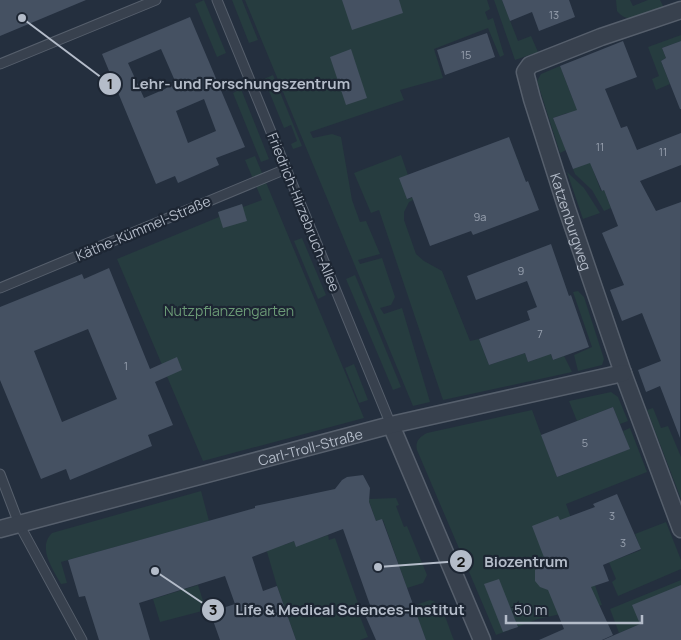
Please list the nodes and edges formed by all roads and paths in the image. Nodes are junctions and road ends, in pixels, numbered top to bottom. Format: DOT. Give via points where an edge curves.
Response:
graph roads {
  1 [pos="156,0"];
  2 [pos="217,0"];
  3 [pos="681,10"];
  4 [pos="0,64"];
  5 [pos="286,169"];
  6 [pos="0,288"];
  7 [pos="622,373"];
  8 [pos="391,425"];
  9 [pos="0,474"];
  10 [pos="19,524"];
  11 [pos="0,529"];
  12 [pos="681,529"];
  13 [pos="82,640"];
  14 [pos="482,640"];
  1 -- 4 [label="lane"];
  2 -- 5 [label="lane, Friedrich-Hirzebruch-Allee"];
  3 -- 7 [label="street, Katzenburgweg" via="530,65 525,72"];
  5 -- 6 [label="lane, Käthe-Kümmel-Straße"];
  5 -- 8 [label="lane, Friedrich-Hirzebruch-Allee"];
  7 -- 8 [label="street, Carl-Troll-Straße"];
  7 -- 12 [label="street, Katzenburgweg"];
  8 -- 10 [label="street, Carl-Troll-Straße"];
  8 -- 14 [label="street"];
  9 -- 10 [label="lane"];
  10 -- 11 [label="street, Carl-Troll-Straße"];
  10 -- 13 [label="lane"];
}
